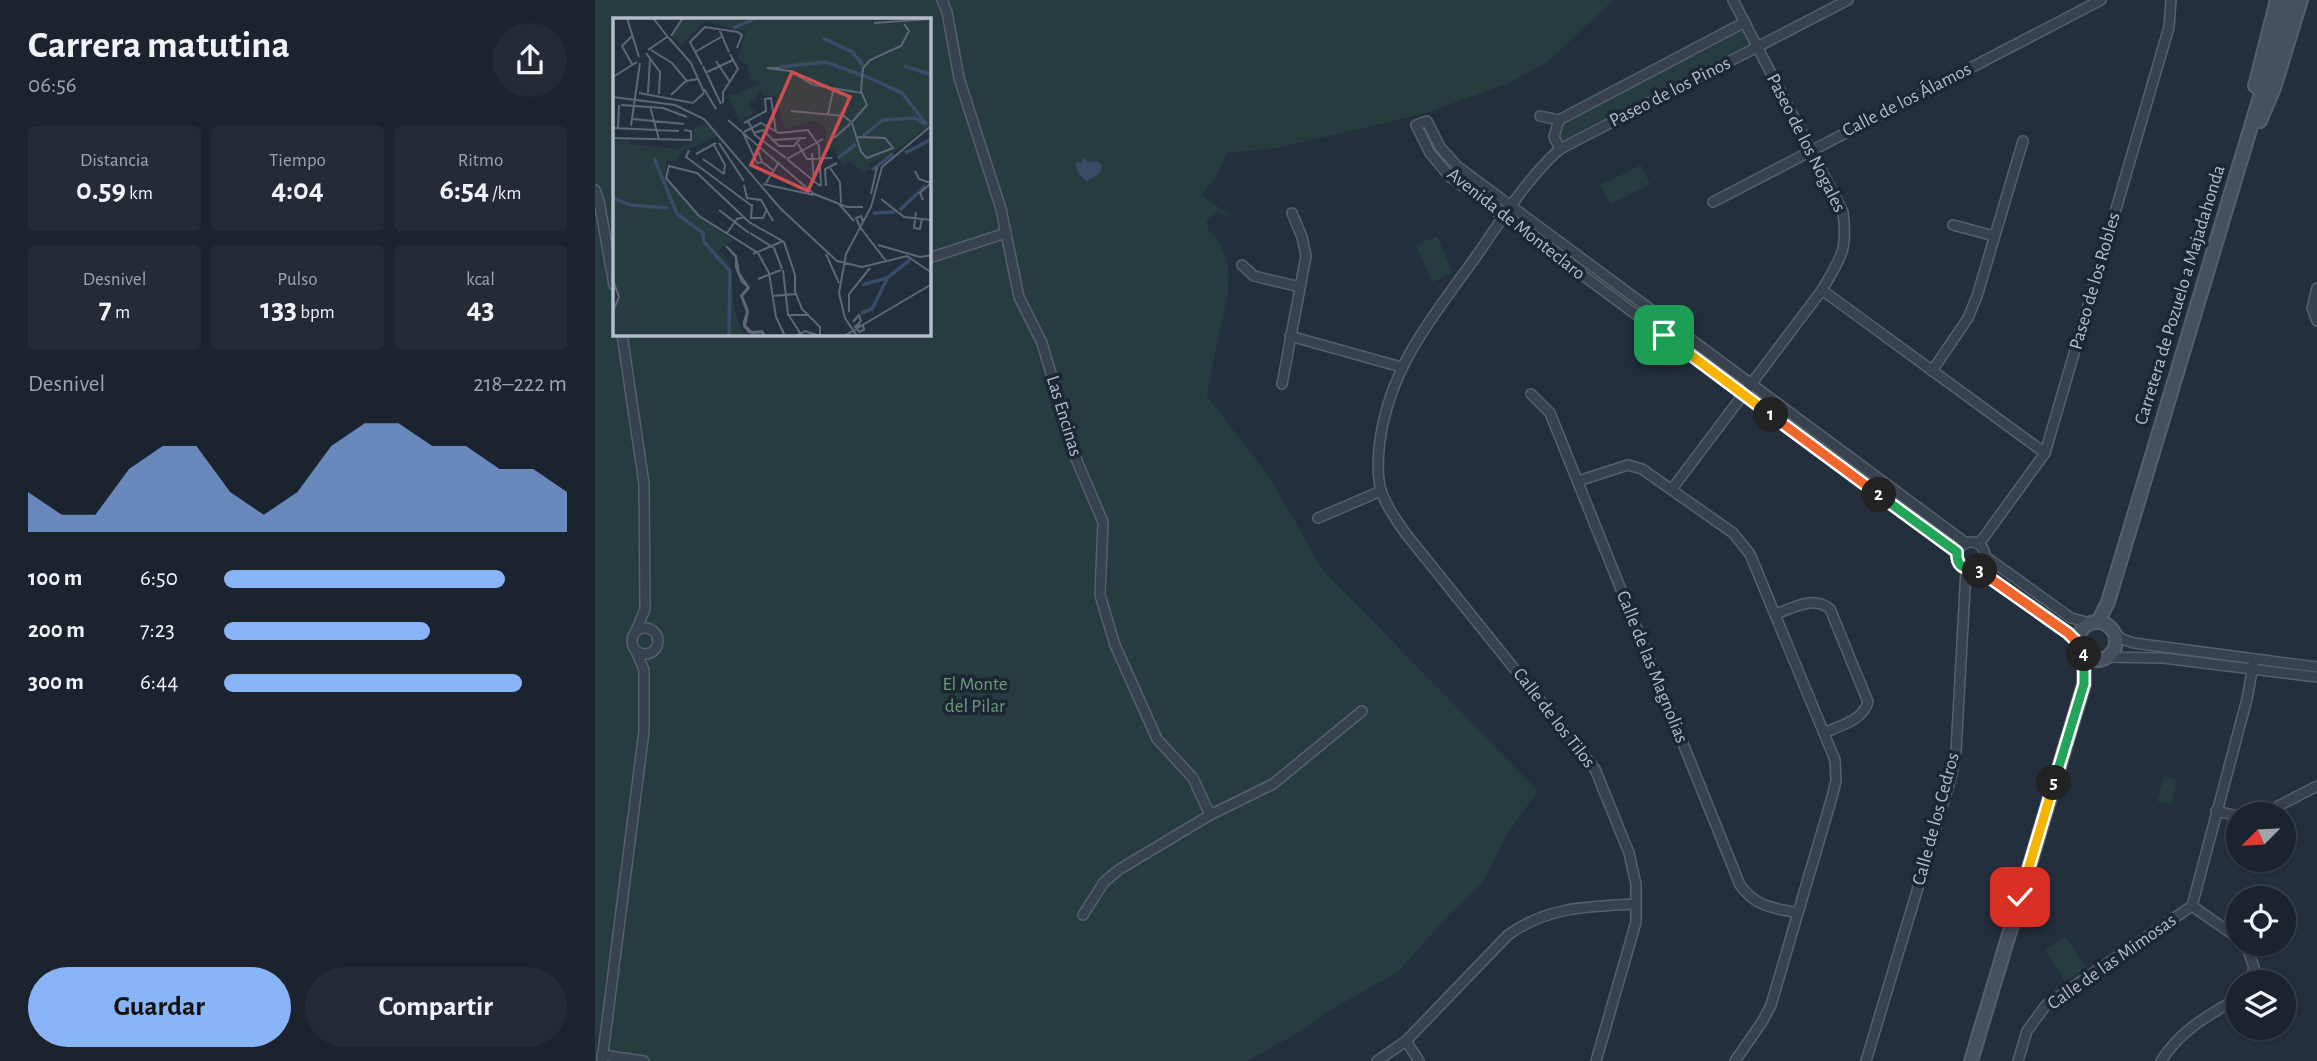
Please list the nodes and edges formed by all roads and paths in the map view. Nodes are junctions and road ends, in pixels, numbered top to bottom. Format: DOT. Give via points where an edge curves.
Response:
graph roads {
  1 [pos="941,0"];
  2 [pos="1733,0"];
  3 [pos="1848,0"];
  4 [pos="2101,0"];
  5 [pos="2171,0"];
  6 [pos="2277,0"];
  7 [pos="2289,0"];
  8 [pos="2301,0"];
  9 [pos="1745,22"];
  10 [pos="1758,47"];
  11 [pos="1540,116"];
  12 [pos="1559,120"];
  13 [pos="2023,141"];
  14 [pos="1560,149"];
  15 [pos="1811,149"];
  16 [pos="595,190"];
  17 [pos="2232,193"];
  18 [pos="1713,202"];
  19 [pos="1511,208"];
  20 [pos="1292,213"];
  21 [pos="1504,217"];
  22 [pos="1953,225"];
  23 [pos="1006,233"];
  24 [pos="1994,236"];
  25 [pos="931,257"];
  26 [pos="1242,265"];
  27 [pos="613,280"];
  28 [pos="1300,287"];
  29 [pos="2317,288"];
  30 [pos="1822,290"];
  31 [pos="2317,321"];
  32 [pos="622,336"];
  33 [pos="1290,336"];
  34 [pos="1401,367"];
  35 [pos="1932,370"];
  36 [pos="1282,384"];
  37 [pos="1750,385"];
  38 [pos="1531,394"];
  39 [pos="1743,394"];
  40 [pos="2045,453"];
  41 [pos="1578,481"];
  42 [pos="1672,489"];
  43 [pos="1381,491"];
  44 [pos="1318,518"];
  45 [pos="1966,543"];
  46 [pos="1979,544"];
  47 [pos="1957,552"];
  48 [pos="1986,557"];
  49 [pos="1978,569"];
  50 [pos="1966,570"];
  51 [pos="2108,602"];
  52 [pos="645,609"];
  53 [pos="1776,614"];
  54 [pos="2094,622"];
  55 [pos="636,631"];
  56 [pos="2113,631"];
  57 [pos="655,632"];
  58 [pos="2081,648"];
  59 [pos="654,650"];
  60 [pos="636,651"];
  61 [pos="2104,658"];
  62 [pos="2253,665"];
  63 [pos="2317,667"];
  64 [pos="643,670"];
  65 [pos="2317,677"];
  66 [pos="2083,688"];
  67 [pos="1362,711"];
  68 [pos="1824,733"];
  69 [pos="2317,786"];
  70 [pos="2286,802"];
  71 [pos="2216,811"];
  72 [pos="2226,813"];
  73 [pos="1210,815"];
  74 [pos="1636,904"];
  75 [pos="2192,906"];
  76 [pos="1797,914"];
  77 [pos="1083,915"];
  78 [pos="2226,930"];
  79 [pos="2226,1005"];
  80 [pos="1406,1041"];
  81 [pos="602,1058"];
  82 [pos="644,1061"];
  83 [pos="1377,1061"];
  84 [pos="1419,1061"];
  85 [pos="1596,1061"];
  86 [pos="1735,1061"];
  87 [pos="1866,1061"];
  88 [pos="1971,1061"];
  89 [pos="2018,1061"];
  90 [pos="2161,1061"];
  1 -- 23 [label="street, Las Encinas" via="958,78"];
  2 -- 9 [label="street, Paseo de los Nogales"];
  3 -- 10 [label="street, Paseo de los Pinos"];
  4 -- 15 [label="street, Calle de los Álamos"];
  5 -- 40 [label="street, Paseo de los Robles" via="2169,27"];
  6 -- 17 [label="street"];
  7 -- 17 [label="street, Carretera de Pozuelo a Majadahonda"];
  8 -- 17 [label="street" via="2274,88"];
  9 -- 10 [label="street, Paseo de los Nogales"];
  9 -- 12 [label="street"];
  10 -- 14 [label="street, Paseo de los Pinos"];
  10 -- 15 [label="street, Paseo de los Nogales"];
  11 -- 12 [label="street"];
  12 -- 14 [label="street" via="1554,137"];
  13 -- 24 [label="street"];
  14 -- 19 [label="street, Paseo de los Pinos"];
  15 -- 18 [label="street, Calle de los Álamos"];
  15 -- 30 [label="street, Paseo de los Nogales" via="1843,212 1846,236 1842,257"];
  16 -- 27 [label="street"];
  17 -- 51 [label="street, Carretera de Pozuelo a Majadahonda"];
  19 -- 21 [label="street, Calle de los Tilos"];
  19 -- 21 [label="street, Avenida de Monteclaro" via="1457,166 1440,147 1427,121 1416,125 1430,153 1450,177"];
  19 -- 37 [label="street, Avenida de Monteclaro"];
  20 -- 28 [label="street" via="1306,256"];
  21 -- 34 [label="street, Calle de los Tilos"];
  21 -- 39 [label="street, Avenida de Monteclaro"];
  22 -- 24 [label="street"];
  23 -- 25 [label="street"];
  23 -- 73 [label="street, Las Encinas" via="1019,297 1042,343 1077,461 1103,522 1100,595 1115,645 1157,739 1193,778"];
  24 -- 35 [label="street" via="1968,318"];
  26 -- 28 [label="street" via="1254,276"];
  28 -- 33 [label="street"];
  29 -- 31 [label="street" via="2312,308"];
  30 -- 35 [label="street"];
  30 -- 37 [label="street, Paseo de los Nogales"];
  32 -- 52 [label="street" via="644,484"];
  33 -- 34 [label="street"];
  33 -- 36 [label="street"];
  34 -- 43 [label="street, Calle de los Tilos" via="1383,422 1378,456"];
  35 -- 40 [label="street"];
  37 -- 39 [label="street, Paseo de los Nogales"];
  37 -- 45 [label="street, Avenida de Monteclaro"];
  38 -- 41 [label="street, Calle de las Magnolias" via="1550,413"];
  39 -- 42 [label="street, Paseo de los Nogales"];
  39 -- 47 [label="street, Avenida de Monteclaro"];
  40 -- 46 [label="street, Paseo de los Robles"];
  41 -- 42 [label="street" via="1628,465"];
  41 -- 76 [label="street, Calle de las Magnolias" via="1740,885 1759,904"];
  42 -- 53 [label="street" via="1733,533 1751,554"];
  43 -- 44 [label="street"];
  43 -- 74 [label="street, Calle de los Tilos" via="1406,534 1595,769 1629,853"];
  45 -- 46 [label="street"];
  45 -- 47 [label="street"];
  46 -- 48 [label="street"];
  47 -- 50 [label="street" via="1960,566"];
  48 -- 49 [label="street"];
  48 -- 54 [label="street" via="2071,618"];
  49 -- 50 [label="street"];
  49 -- 58 [label="street" via="2068,633"];
  50 -- 87 [label="street, Calle de los Cedros" via="1952,774"];
  51 -- 54 [label="street, Carretera de Pozuelo a Majadahonda"];
  51 -- 56 [label="street, Carretera de Pozuelo a Majadahonda"];
  52 -- 55 [label="street"];
  52 -- 57 [label="street"];
  53 -- 68 [label="street"];
  53 -- 68 [label="street" via="1809,602 1822,602 1830,609 1868,702 1860,717"];
  54 -- 56 [label="street"];
  54 -- 58 [label="street" via="2082,629"];
  55 -- 57 [label="street"];
  55 -- 60 [label="street" via="632,635"];
  56 -- 61 [label="street" via="2115,647"];
  56 -- 62 [label="street" via="2134,643"];
  57 -- 59 [label="street"];
  58 -- 61 [label="street" via="2089,658"];
  58 -- 66 [label="street"];
  59 -- 60 [label="street"];
  59 -- 64 [label="street"];
  60 -- 64 [label="street"];
  61 -- 62 [label="street"];
  61 -- 66 [label="street"];
  62 -- 63 [label="street"];
  62 -- 65 [label="street"];
  62 -- 71 [label="street, Calle de las Mimosas"];
  64 -- 81 [label="street" via="644,731"];
  66 -- 88 [label="street"];
  67 -- 73 [label="street" via="1273,784"];
  68 -- 76 [label="street" via="1835,760 1836,781"];
  69 -- 70 [label="street"];
  71 -- 72 [label="street"];
  71 -- 75 [label="street, Calle de las Mimosas"];
  73 -- 77 [label="street" via="1120,869 1104,882"];
  74 -- 80 [label="street" via="1571,908 1523,925"];
  74 -- 85 [label="street, Calle de los Tilos" via="1633,939"];
  75 -- 78 [label="street"];
  75 -- 89 [label="street, Calle de las Mimosas" via="2046,1005 2027,1031"];
  76 -- 86 [label="street" via="1771,1005"];
  79 -- 90 [label="street" via="2173,1042"];
  80 -- 83 [label="street"];
  80 -- 84 [label="street"];
  81 -- 82 [label="street"];
}
